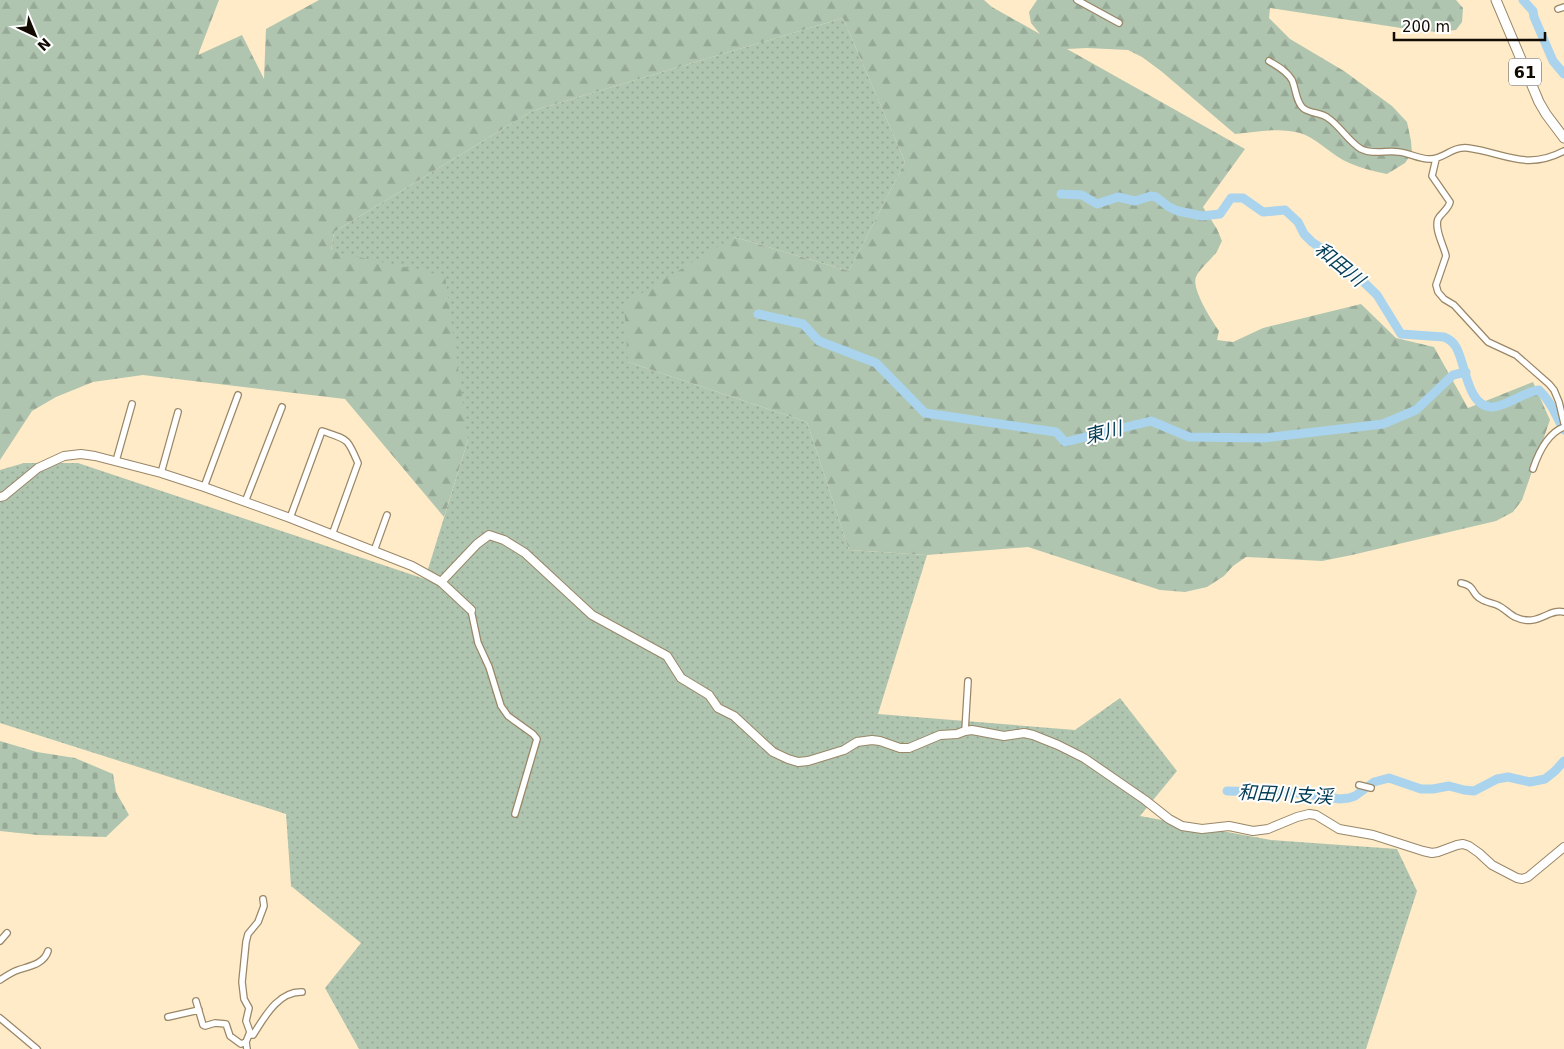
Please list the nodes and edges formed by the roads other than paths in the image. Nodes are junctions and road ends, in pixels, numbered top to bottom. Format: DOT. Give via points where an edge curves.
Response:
graph roads {
  1 [pos="1077,0"];
  2 [pos="1496,0"];
  3 [pos="1119,23"];
  4 [pos="1269,61"];
  5 [pos="1564,138"];
  6 [pos="1564,152"];
  7 [pos="1436,158"];
  8 [pos="238,395"];
  9 [pos="1562,401"];
  10 [pos="132,404"];
  11 [pos="282,407"];
  12 [pos="178,412"];
  13 [pos="1564,423"];
  14 [pos="1564,427"];
  15 [pos="116,461"];
  16 [pos="1533,470"];
  17 [pos="161,472"];
  18 [pos="204,487"];
  19 [pos="0,498"];
  20 [pos="245,502"];
  21 [pos="387,515"];
  22 [pos="290,518"];
  23 [pos="332,534"];
  24 [pos="374,552"];
  25 [pos="441,582"];
  26 [pos="1461,583"];
  27 [pos="470,610"];
  28 [pos="1564,612"];
  29 [pos="968,681"];
  30 [pos="965,731"];
  31 [pos="1360,785"];
  32 [pos="1371,788"];
  33 [pos="515,814"];
  34 [pos="1564,847"];
  35 [pos="263,899"];
  36 [pos="7,933"];
  37 [pos="0,941"];
  38 [pos="48,951"];
  39 [pos="0,980"];
  40 [pos="302,992"];
  41 [pos="196,1000"];
  42 [pos="199,1010"];
  43 [pos="168,1017"];
  44 [pos="0,1018"];
  45 [pos="250,1035"];
  46 [pos="247,1046"];
  47 [pos="37,1049"];
  1 -- 3 [label="street"];
  2 -- 5 [label="main road, 61" via="1539,102"];
  4 -- 7 [label="street" via="1288,75 1302,107 1328,117 1360,148 1370,152 1399,152"];
  6 -- 7 [label="street" via="1538,161 1522,161 1481,150 1457,148"];
  7 -- 9 [label="street" via="1432,176 1450,202 1437,223 1446,256 1436,285 1438,292 1488,342 1516,355 1550,384"];
  8 -- 18 [label="street"];
  9 -- 13 [label="street"];
  10 -- 15 [label="street"];
  11 -- 20 [label="street"];
  12 -- 17 [label="street"];
  14 -- 16 [label="street" via="1554,432"];
  15 -- 17 [label="street"];
  15 -- 19 [label="street" via="81,454 64,456 38,468"];
  17 -- 18 [label="street"];
  18 -- 20 [label="street"];
  20 -- 22 [label="street"];
  21 -- 24 [label="street"];
  22 -- 23 [label="street"];
  22 -- 23 [label="street" via="322,431 345,439 358,463"];
  23 -- 24 [label="street"];
  24 -- 25 [label="street" via="412,566"];
  25 -- 27 [label="street"];
  25 -- 30 [label="street" via="477,544 489,536 504,540 525,553 592,615 667,656 681,678 709,695 718,708 734,716 773,752 798,762 844,750 857,742 872,740 909,748 940,735"];
  26 -- 28 [label="street" via="1470,586 1480,599 1498,605 1516,618 1529,621"];
  27 -- 33 [label="street" via="478,643 501,706 536,739"];
  29 -- 30 [label="street"];
  30 -- 34 [label="street" via="1004,736 1024,733 1058,745 1084,758 1169,819 1191,828 1229,826 1260,831 1297,817 1316,815 1339,829 1373,834 1432,853 1457,845 1469,846 1498,868 1522,879"];
  31 -- 32 [label="street"];
  35 -- 45 [label="street" via="258,922 248,934 242,982 249,1008 246,1021"];
  36 -- 37 [label="street"];
  38 -- 39 [label="street" via="37,964"];
  40 -- 45 [label="street" via="289,994 278,1002"];
  41 -- 42 [label="street"];
  42 -- 43 [label="street"];
  42 -- 46 [label="street" via="203,1025 226,1024 230,1036"];
  44 -- 47 [label="street"];
  45 -- 46 [label="street"];
}
